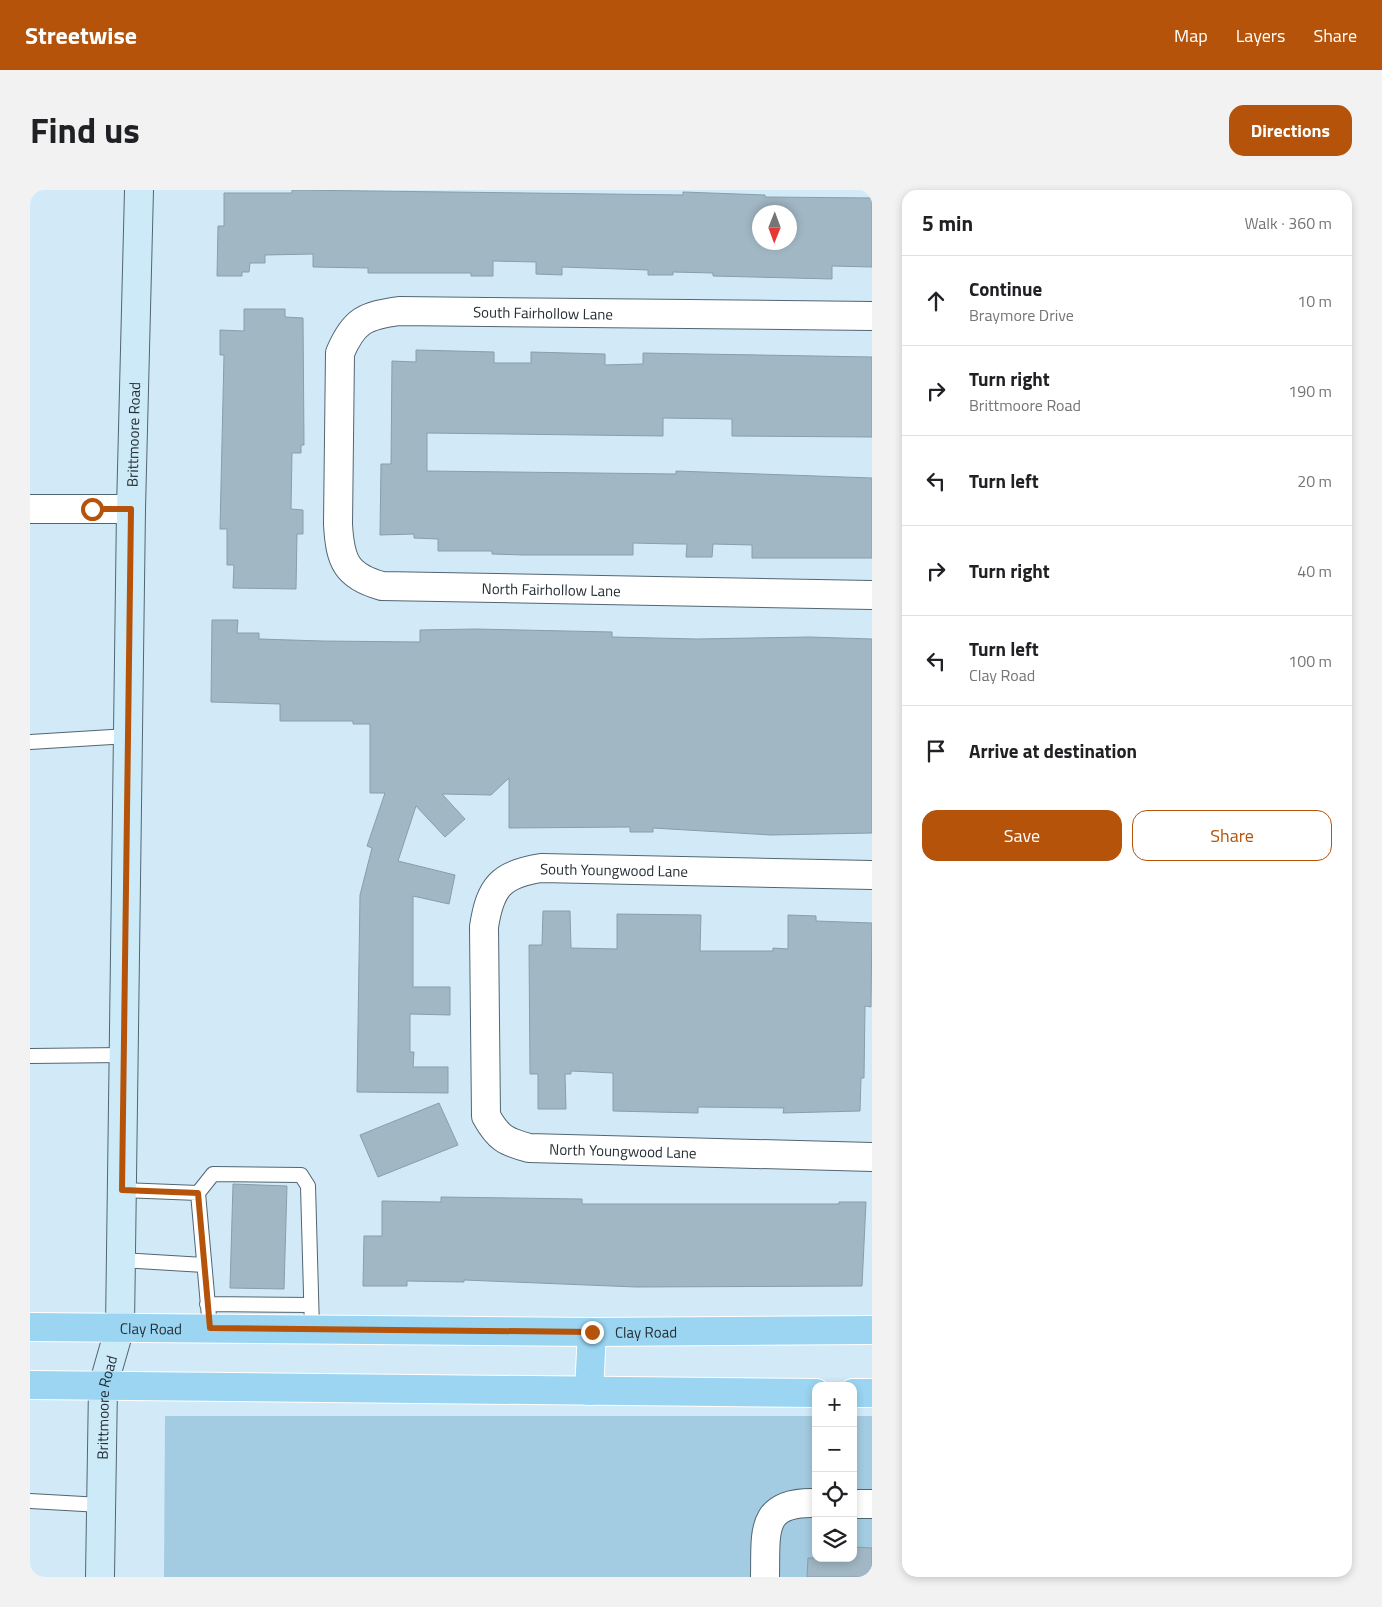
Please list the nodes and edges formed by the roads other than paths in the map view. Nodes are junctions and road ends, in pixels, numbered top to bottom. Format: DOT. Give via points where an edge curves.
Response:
graph roads {
  1 [pos="139,190"];
  2 [pos="872,316"];
  3 [pos="338,459"];
  4 [pos="30,509"];
  5 [pos="131,509"];
  6 [pos="872,595"];
  7 [pos="128,736"];
  8 [pos="30,742"];
  9 [pos="872,876"];
  10 [pos="485,1020"];
  11 [pos="124,1054"];
  12 [pos="30,1056"];
  13 [pos="872,1157"];
  14 [pos="122,1190"];
  15 [pos="198,1193"];
  16 [pos="121,1260"];
  17 [pos="204,1265"];
  18 [pos="209,1316"];
  19 [pos="312,1317"];
  20 [pos="30,1327"];
  21 [pos="120,1327"];
  22 [pos="872,1330"];
  23 [pos="592,1332"];
  24 [pos="30,1386"];
  25 [pos="103,1386"];
  26 [pos="589,1391"];
  27 [pos="812,1393"];
  28 [pos="857,1393"];
  29 [pos="872,1393"];
  30 [pos="30,1501"];
  31 [pos="812,1502"];
  32 [pos="101,1504"];
  33 [pos="857,1504"];
  34 [pos="872,1504"];
  35 [pos="100,1577"];
  36 [pos="765,1577"];
  1 -- 5 [label="main road, Brittmoore Road"];
  2 -- 3 [label="street, South Fairhollow Lane" via="399,311 371,315 349,332 340,353"];
  3 -- 6 [label="street, North Fairhollow Lane" via="339,547 346,566 363,581 382,586"];
  4 -- 5 [label="street"];
  5 -- 7 [label="main road, Brittmoore Road"];
  7 -- 8 [label="lane"];
  7 -- 11 [label="main road, Brittmoore Road"];
  9 -- 10 [label="street, South Youngwood Lane" via="541,868 518,872 498,885 488,904 484,927"];
  10 -- 13 [label="street, North Youngwood Lane" via="486,1116 493,1130 506,1142 529,1148"];
  11 -- 12 [label="lane"];
  11 -- 14 [label="main road, Brittmoore Road"];
  14 -- 15 [label="lane"];
  14 -- 16 [label="main road, Brittmoore Road"];
  15 -- 17 [label="lane"];
  15 -- 19 [label="lane" via="213,1174 301,1176 308,1186"];
  16 -- 17 [label="lane"];
  16 -- 21 [label="main road, Brittmoore Road"];
  17 -- 18 [label="lane"];
  18 -- 19 [label="main road, Clay Road"];
  18 -- 21 [label="main road, Clay Road"];
  19 -- 23 [label="main road, Clay Road"];
  20 -- 21 [label="main road, Clay Road"];
  21 -- 25 [label="main road, Brittmoore Road"];
  22 -- 23 [label="main road, Clay Road"];
  23 -- 26 [label="main road"];
  24 -- 25 [label="main road"];
  25 -- 26 [label="main road"];
  25 -- 32 [label="main road, Brittmoore Road"];
  26 -- 27 [label="main road"];
  28 -- 29 [label="main road"];
  30 -- 32 [label="lane"];
  31 -- 36 [label="street" via="786,1504 768,1522"];
  32 -- 35 [label="main road, Brittmoore Road"];
  33 -- 34 [label="street"];
}
